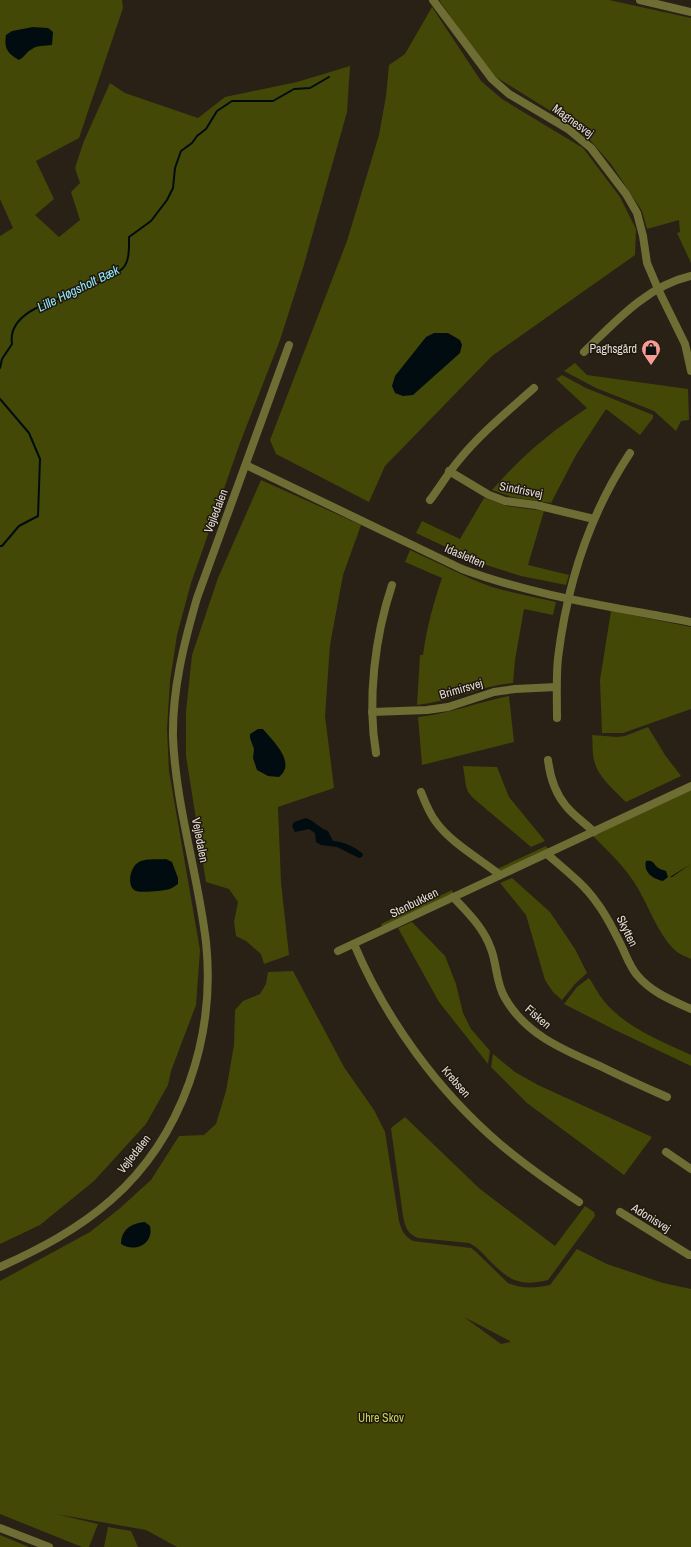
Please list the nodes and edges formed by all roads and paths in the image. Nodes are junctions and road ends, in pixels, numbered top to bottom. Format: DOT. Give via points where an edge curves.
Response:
graph roads {
  1 [pos="433,0"];
  2 [pos="640,0"];
  3 [pos="691,12"];
  4 [pos="691,276"];
  5 [pos="658,289"];
  6 [pos="289,345"];
  7 [pos="584,352"];
  8 [pos="691,371"];
  9 [pos="534,388"];
  10 [pos="630,453"];
  11 [pos="246,465"];
  12 [pos="449,471"];
  13 [pos="430,500"];
  14 [pos="594,519"];
  15 [pos="392,585"];
  16 [pos="568,598"];
  17 [pos="691,622"];
  18 [pos="556,687"];
  19 [pos="372,712"];
  20 [pos="557,718"];
  21 [pos="376,753"];
  22 [pos="548,760"];
  23 [pos="691,786"];
  24 [pos="421,792"];
  25 [pos="594,832"];
  26 [pos="547,854"];
  27 [pos="500,875"];
  28 [pos="453,897"];
  29 [pos="354,944"];
  30 [pos="338,951"];
  31 [pos="691,1009"];
  32 [pos="667,1097"];
  33 [pos="666,1152"];
  34 [pos="691,1169"];
  35 [pos="579,1202"];
  36 [pos="620,1212"];
  37 [pos="691,1255"];
  38 [pos="0,1267"];
  39 [pos="0,1528"];
  40 [pos="49,1547"];
  1 -- 5 [label="street, Magnesvej" via="492,80 591,148 637,213 647,263"];
  2 -- 3 [label="street"];
  4 -- 5 [label="street"];
  5 -- 7 [label="street" via="628,310"];
  5 -- 8 [label="street, Magnesvej" via="685,344"];
  6 -- 11 [label="street, Vejledalen"];
  9 -- 12 [label="street" via="495,422"];
  10 -- 14 [label="street" via="609,487"];
  11 -- 16 [label="street, Idasletten" via="462,569 488,579"];
  11 -- 38 [label="street, Vejledalen" via="186,633 174,701 176,775 206,943 208,971 204,1028 199,1055 170,1126 132,1179 78,1226"];
  12 -- 13 [label="street"];
  12 -- 14 [label="street, Sindrisvej" via="489,495 505,501 536,505"];
  14 -- 16 [label="street" via="580,553"];
  15 -- 19 [label="street" via="377,651"];
  16 -- 17 [label="street, Idasletten"];
  16 -- 18 [label="street"];
  18 -- 19 [label="street, Brimirsvej" via="494,692 448,707 428,710"];
  18 -- 20 [label="street"];
  19 -- 21 [label="street"];
  22 -- 25 [label="street" via="557,792 566,806"];
  23 -- 25 [label="street, Stenbukken"];
  24 -- 27 [label="street" via="436,823 450,837"];
  25 -- 26 [label="street, Stenbukken"];
  26 -- 27 [label="street, Stenbukken"];
  26 -- 31 [label="street, Skytten" via="597,902 637,975 663,997"];
  27 -- 28 [label="street, Stenbukken"];
  28 -- 29 [label="street, Stenbukken"];
  28 -- 32 [label="street, Fisken" via="484,933 504,996 525,1024 559,1048"];
  29 -- 30 [label="street, Stenbukken"];
  29 -- 35 [label="street, Krebsen" via="383,1002 408,1042 455,1100 500,1143"];
  33 -- 34 [label="street"];
  36 -- 37 [label="street, Adonisvej"];
  39 -- 40 [label="street"];
}
